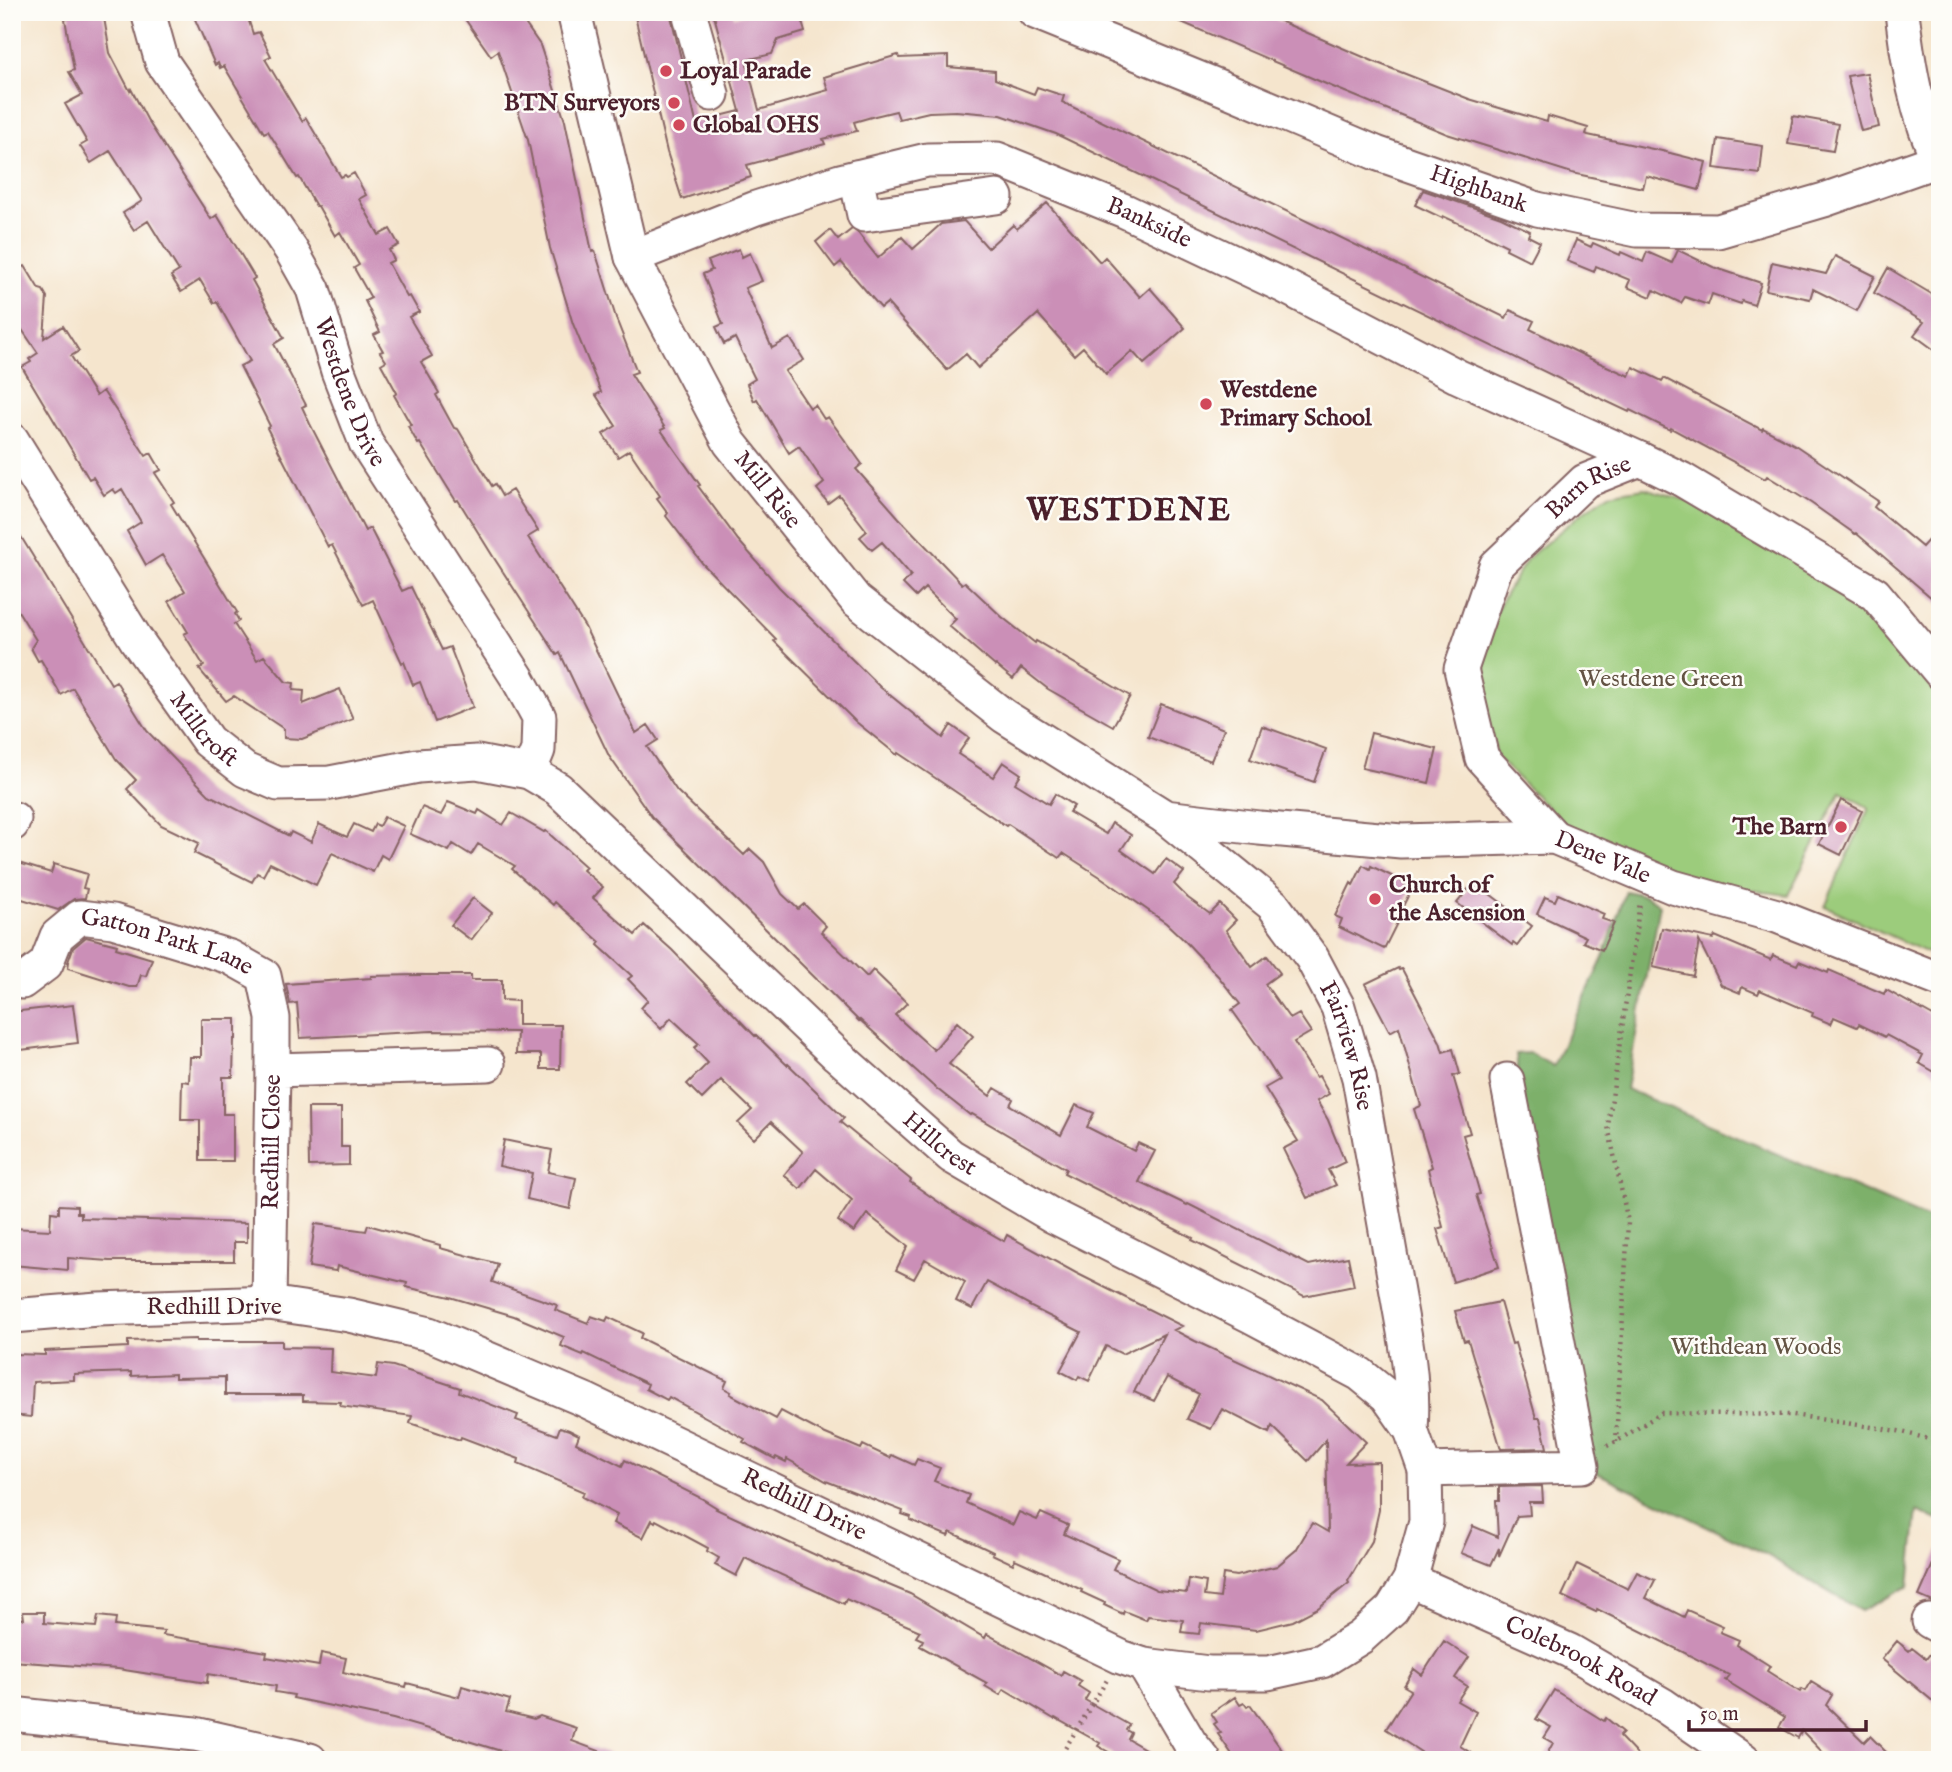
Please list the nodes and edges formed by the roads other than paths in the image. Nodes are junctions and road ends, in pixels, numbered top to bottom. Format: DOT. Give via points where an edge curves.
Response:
graph roads {
  1 [pos="148,12"];
  2 [pos="574,12"];
  3 [pos="689,12"];
  4 [pos="1035,12"];
  5 [pos="1902,12"];
  6 [pos="712,94"];
  7 [pos="1939,161"];
  8 [pos="856,177"];
  9 [pos="996,197"];
  10 [pos="632,257"];
  11 [pos="1578,432"];
  12 [pos="12,440"];
  13 [pos="1640,459"];
  14 [pos="1585,481"];
  15 [pos="1940,672"];
  16 [pos="529,772"];
  17 [pos="1165,817"];
  18 [pos="1259,828"];
  19 [pos="1554,837"];
  20 [pos="1234,873"];
  21 [pos="12,979"];
  22 [pos="1940,980"];
  23 [pos="488,1064"];
  24 [pos="274,1070"];
  25 [pos="1507,1080"];
  26 [pos="269,1303"];
  27 [pos="12,1315"];
  28 [pos="1406,1343"];
  29 [pos="1360,1374"];
  30 [pos="1411,1430"];
  31 [pos="1425,1470"];
  32 [pos="1410,1580"];
  33 [pos="1133,1661"];
  34 [pos="12,1714"];
  35 [pos="193,1747"];
  36 [pos="310,1760"];
  37 [pos="1204,1760"];
  38 [pos="1743,1760"];
  1 -- 16 [label="street, Westdene Drive" via="162,62 313,289 366,443 539,717 538,750"];
  2 -- 10 [label="street, Mill Rise"];
  3 -- 6 [label="street"];
  4 -- 7 [label="street, Highbank" via="1376,153 1537,209 1637,230 1718,231"];
  5 -- 7 [label="street" via="1919,108"];
  8 -- 9 [label="street" via="864,215"];
  8 -- 10 [label="street, Bankside" via="756,208"];
  8 -- 11 [label="street, Bankside" via="927,160 997,159 1125,211"];
  10 -- 17 [label="street, Mill Rise" via="730,443 856,600 1004,716"];
  11 -- 13 [label="street, Bankside"];
  11 -- 14 [label="street"];
  12 -- 16 [label="street, Millcroft" via="137,641 208,741 245,770 278,784 330,783 418,766 477,762"];
  13 -- 14 [label="street, Barn Rise"];
  13 -- 15 [label="street, Barn Rise" via="1875,594"];
  14 -- 19 [label="street, Barn Rise" via="1496,566 1461,669 1482,758"];
  16 -- 29 [label="street, Hillcrest" via="558,789 837,1055 951,1156 1053,1216"];
  17 -- 18 [label="street, Dene Vale"];
  17 -- 20 [label="street, Fairview Rise"];
  18 -- 19 [label="street, Dene Vale" via="1401,841"];
  18 -- 20 [label="street" via="1237,840"];
  19 -- 22 [label="street, Dene Vale" via="1673,887 1777,916"];
  20 -- 28 [label="street, Fairview Rise" via="1273,905 1312,958 1338,1007 1359,1078"];
  21 -- 24 [label="street, Gatton Park Lane" via="22,982 46,964 57,936 80,917 113,921 230,957 264,976 273,1018"];
  23 -- 24 [label="street, Redhill Close"];
  24 -- 26 [label="street, Redhill Close"];
  25 -- 31 [label="street" via="1582,1466"];
  26 -- 27 [label="street, Redhill Drive"];
  26 -- 33 [label="street, Redhill Drive" via="429,1334 585,1400"];
  28 -- 29 [label="street"];
  28 -- 30 [label="street, Fairview Rise"];
  29 -- 30 [label="street, Hillcrest" via="1387,1396"];
  30 -- 31 [label="street, Redhill Drive"];
  31 -- 32 [label="street, Redhill Drive" via="1426,1522"];
  32 -- 33 [label="street, Redhill Drive" via="1392,1609 1361,1637 1322,1661 1268,1674 1209,1674"];
  32 -- 38 [label="street, Colebrook Road" via="1570,1651 1663,1705"];
  33 -- 37 [label="street"];
  34 -- 35 [label="street"];
  35 -- 36 [label="street"];
}
